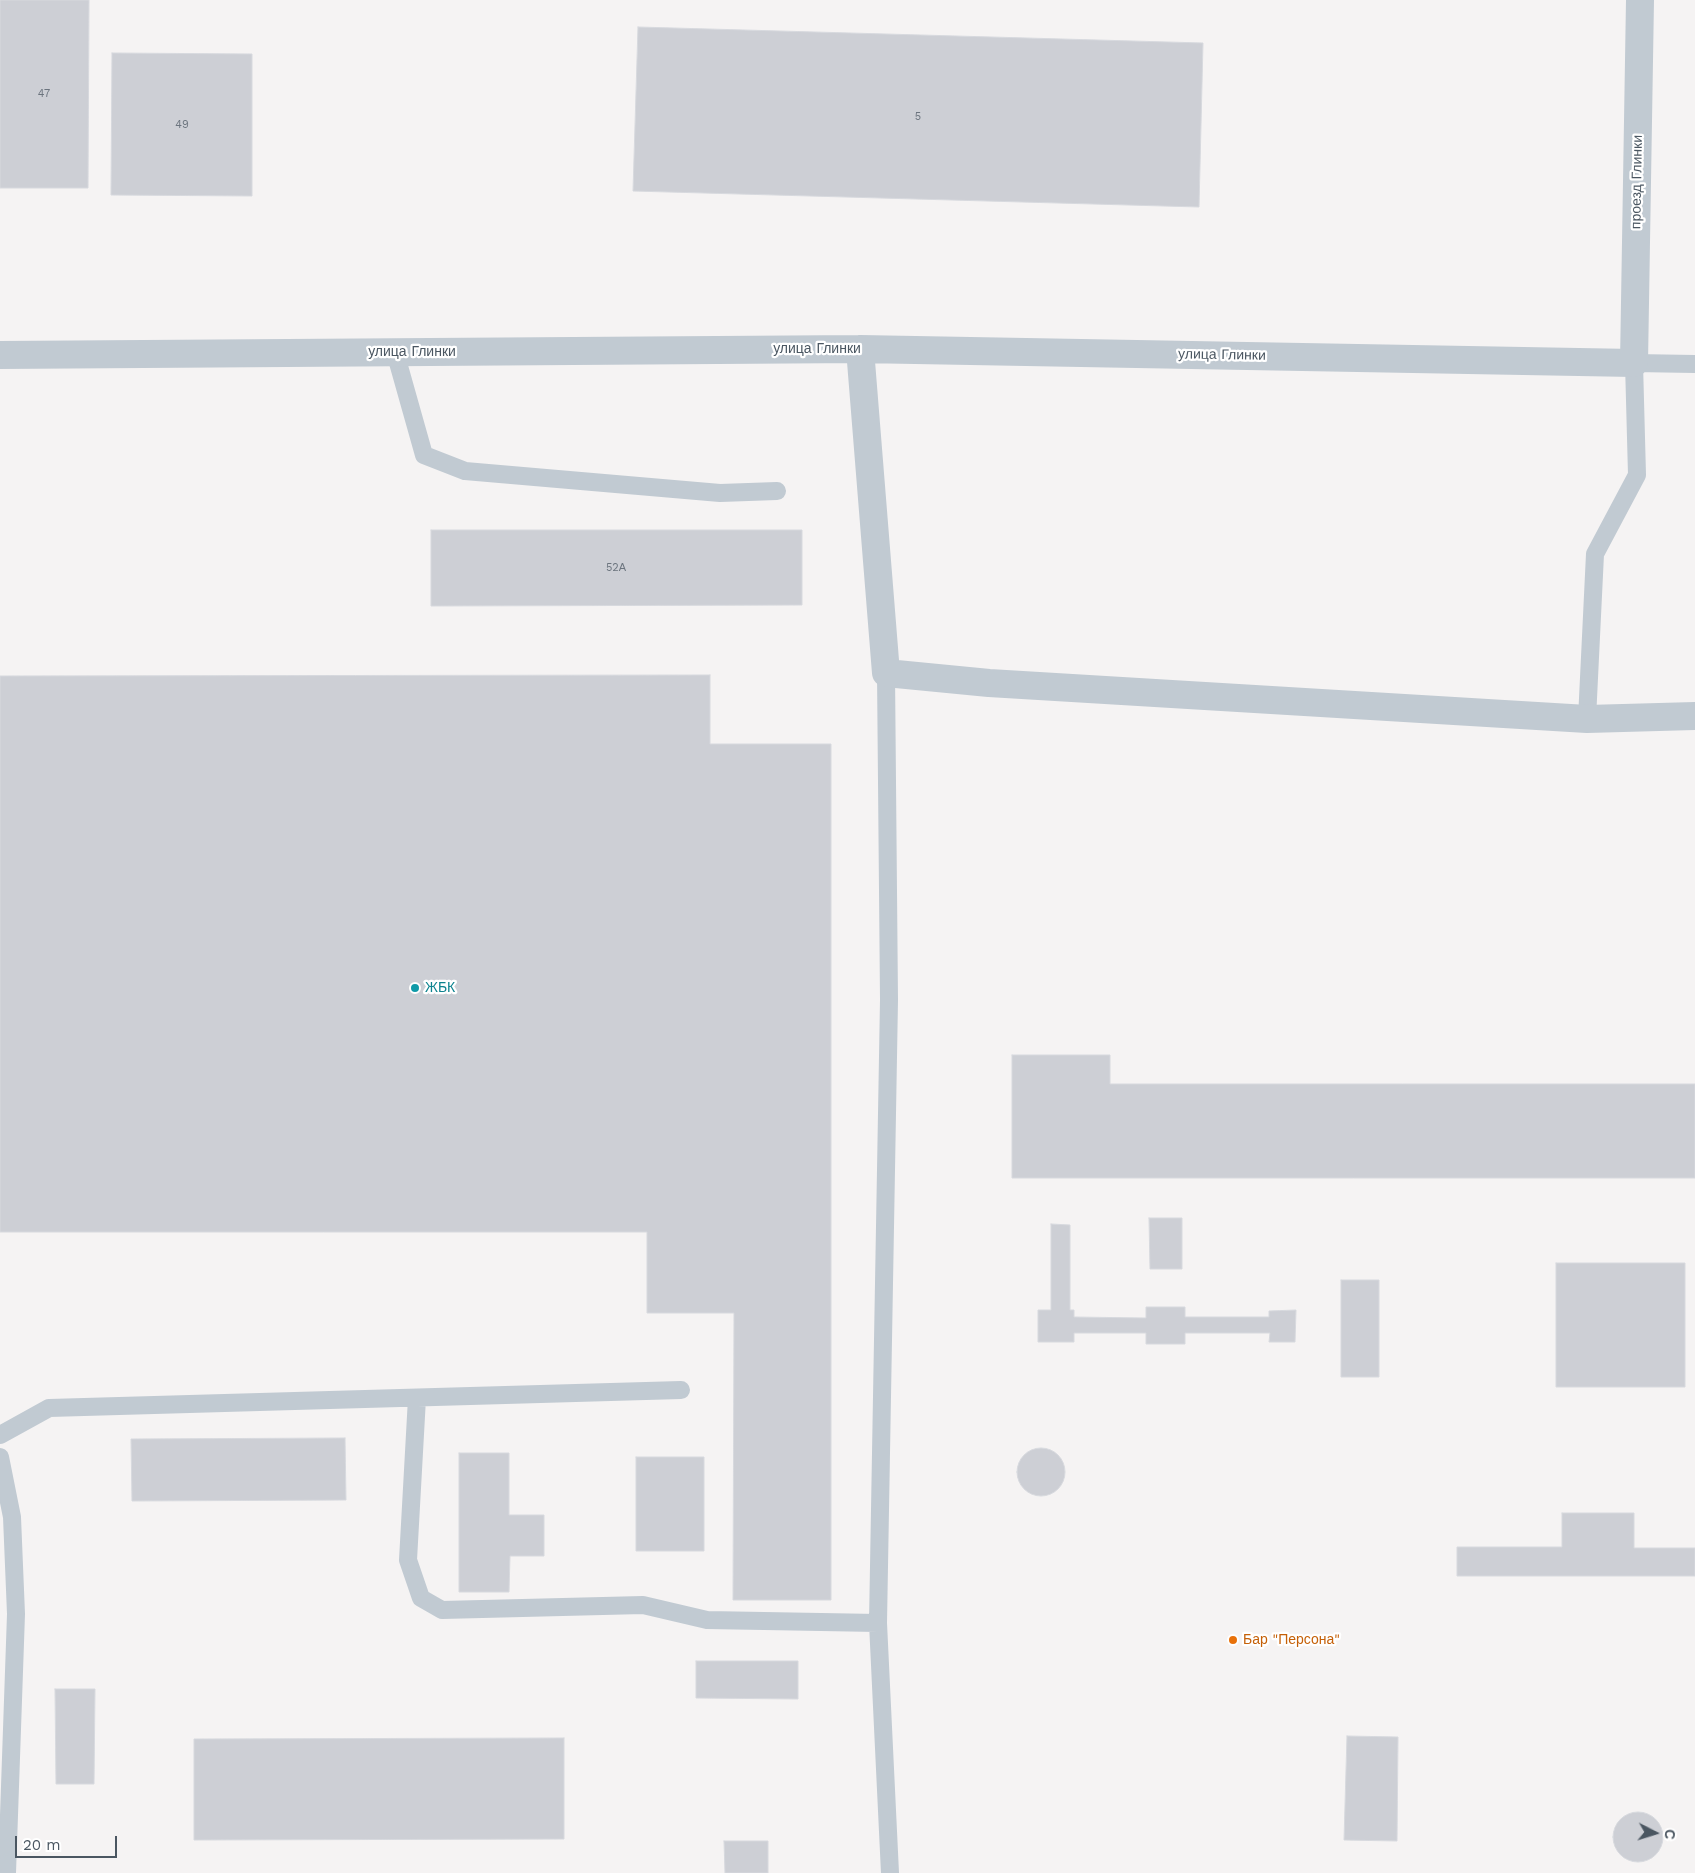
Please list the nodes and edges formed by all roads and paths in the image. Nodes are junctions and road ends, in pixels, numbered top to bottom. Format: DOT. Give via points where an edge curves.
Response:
graph roads {
  1 [pos="1640,0"];
  2 [pos="860,348"];
  3 [pos="395,352"];
  4 [pos="0,355"];
  5 [pos="1634,363"];
  6 [pos="1695,364"];
  7 [pos="777,491"];
  8 [pos="886,673"];
  9 [pos="1695,716"];
  10 [pos="1587,719"];
  11 [pos="681,1390"];
  12 [pos="417,1398"];
  13 [pos="0,1435"];
  14 [pos="0,1457"];
  15 [pos="878,1623"];
  16 [pos="7,1873"];
  17 [pos="890,1873"];
  1 -- 5 [label="street, проезд Глинки"];
  2 -- 3 [label="street, улица Глинки"];
  2 -- 5 [label="street, улица Глинки"];
  2 -- 8 [label="street"];
  3 -- 4 [label="street, улица Глинки"];
  3 -- 7 [label="lane" via="424,455 465,471 720,493"];
  5 -- 6 [label="lane"];
  5 -- 10 [label="lane" via="1637,475 1595,554"];
  8 -- 10 [label="street" via="989,683"];
  8 -- 15 [label="lane" via="889,1000"];
  9 -- 10 [label="street"];
  11 -- 12 [label="lane"];
  12 -- 13 [label="lane" via="49,1408"];
  12 -- 15 [label="lane" via="408,1560 421,1598 442,1610 643,1605 707,1620"];
  14 -- 16 [label="lane" via="12,1517 16,1614"];
  15 -- 17 [label="lane"];
}
